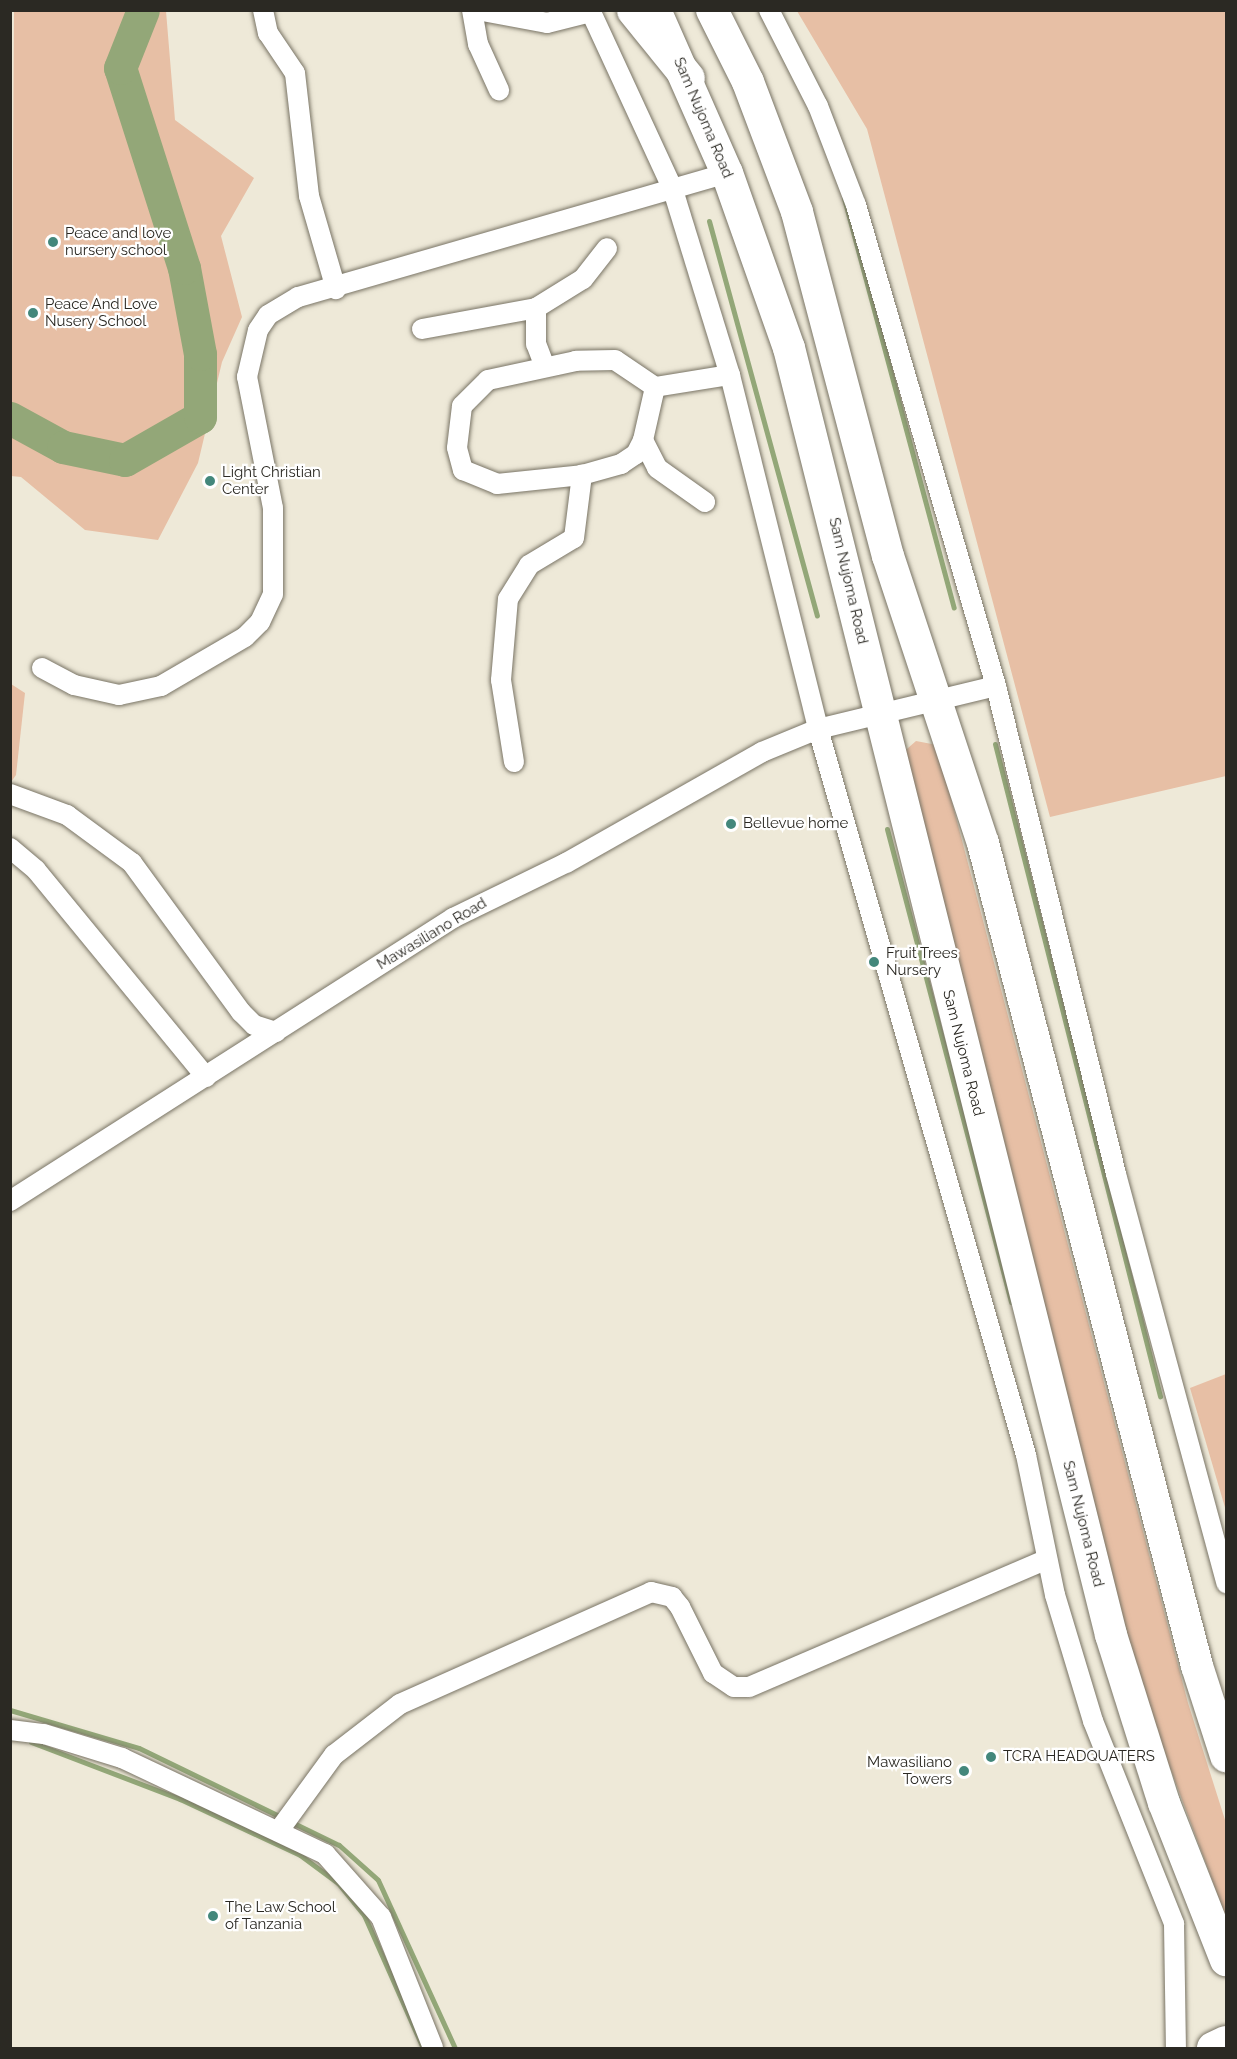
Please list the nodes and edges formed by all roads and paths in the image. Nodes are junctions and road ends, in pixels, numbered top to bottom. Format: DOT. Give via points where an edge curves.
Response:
graph roads {
  1 [pos="262,10"];
  2 [pos="472,10"];
  3 [pos="477,10"];
  4 [pos="633,10"];
  5 [pos="655,10"];
  6 [pos="712,10"];
  7 [pos="769,10"];
  8 [pos="591,11"];
  9 [pos="688,78"];
  10 [pos="499,90"];
  11 [pos="727,173"];
  12 [pos="673,190"];
  13 [pos="607,248"];
  14 [pos="336,289"];
  15 [pos="536,308"];
  16 [pos="422,329"];
  17 [pos="545,367"];
  18 [pos="730,375"];
  19 [pos="655,387"];
  20 [pos="643,440"];
  21 [pos="582,475"];
  22 [pos="705,502"];
  23 [pos="42,668"];
  24 [pos="996,686"];
  25 [pos="937,702"];
  26 [pos="877,715"];
  27 [pos="818,729"];
  28 [pos="514,762"];
  29 [pos="10,794"];
  30 [pos="10,848"];
  31 [pos="276,1032"];
  32 [pos="206,1077"];
  33 [pos="10,1201"];
  34 [pos="1047,1559"];
  35 [pos="1227,1583"];
  36 [pos="10,1730"];
  37 [pos="1227,1756"];
  38 [pos="280,1829"];
  39 [pos="1227,1960"];
  40 [pos="1227,2042"];
  41 [pos="434,2049"];
  42 [pos="1176,2049"];
  43 [pos="1213,2049"];
  1 -- 14 [label="street" via="268,33 295,73 309,195"];
  2 -- 10 [label="street" via="478,44"];
  3 -- 8 [label="street" via="547,23"];
  4 -- 9 [label="highway"];
  5 -- 9 [label="main road, Sam Nujoma Road"];
  6 -- 25 [label="main road" via="748,82 794,202 888,556"];
  7 -- 24 [label="street" via="818,106 855,205"];
  8 -- 12 [label="street"];
  9 -- 11 [label="main road, Sam Nujoma Road"];
  11 -- 12 [label="street"];
  11 -- 26 [label="main road, Sam Nujoma Road" via="789,348 849,576"];
  12 -- 14 [label="street"];
  12 -- 18 [label="street"];
  13 -- 15 [label="street" via="583,279"];
  14 -- 23 [label="street" via="298,297 268,315 252,348 248,393 273,508 275,568 273,594 260,622 245,637 161,686 119,695 74,685"];
  15 -- 16 [label="street"];
  15 -- 17 [label="street" via="536,344"];
  17 -- 19 [label="street" via="615,360"];
  17 -- 21 [label="street" via="507,374 472,391 459,424 463,470 497,484"];
  18 -- 19 [label="street"];
  18 -- 27 [label="street"];
  19 -- 20 [label="street"];
  20 -- 21 [label="street" via="629,460"];
  20 -- 22 [label="street" via="657,468"];
  21 -- 28 [label="street" via="574,538 529,565 508,599 501,680"];
  24 -- 25 [label="street, Mawasiliano Road"];
  24 -- 35 [label="street" via="1116,1174"];
  25 -- 26 [label="street, Mawasiliano Road"];
  25 -- 37 [label="main road" via="983,843 1197,1666"];
  26 -- 27 [label="street, Mawasiliano Road"];
  26 -- 39 [label="main road, Sam Nujoma Road" via="1114,1647 1164,1803"];
  27 -- 31 [label="street, Mawasiliano Road" via="762,752 566,862 453,918"];
  27 -- 34 [label="street" via="950,1176 1026,1455"];
  29 -- 31 [label="street" via="66,815 132,863 241,1012"];
  30 -- 32 [label="street" via="36,870"];
  31 -- 32 [label="street, Mawasiliano Road"];
  32 -- 33 [label="street, Mawasiliano Road"];
  34 -- 38 [label="street" via="749,1687 734,1687 713,1673 680,1607 672,1598 651,1592 400,1704 334,1755"];
  34 -- 42 [label="street" via="1093,1721 1174,1924"];
  36 -- 38 [label="street" via="44,1734 122,1758"];
  38 -- 41 [label="street" via="325,1854 381,1917"];
  40 -- 43 [label="main road"];
}
